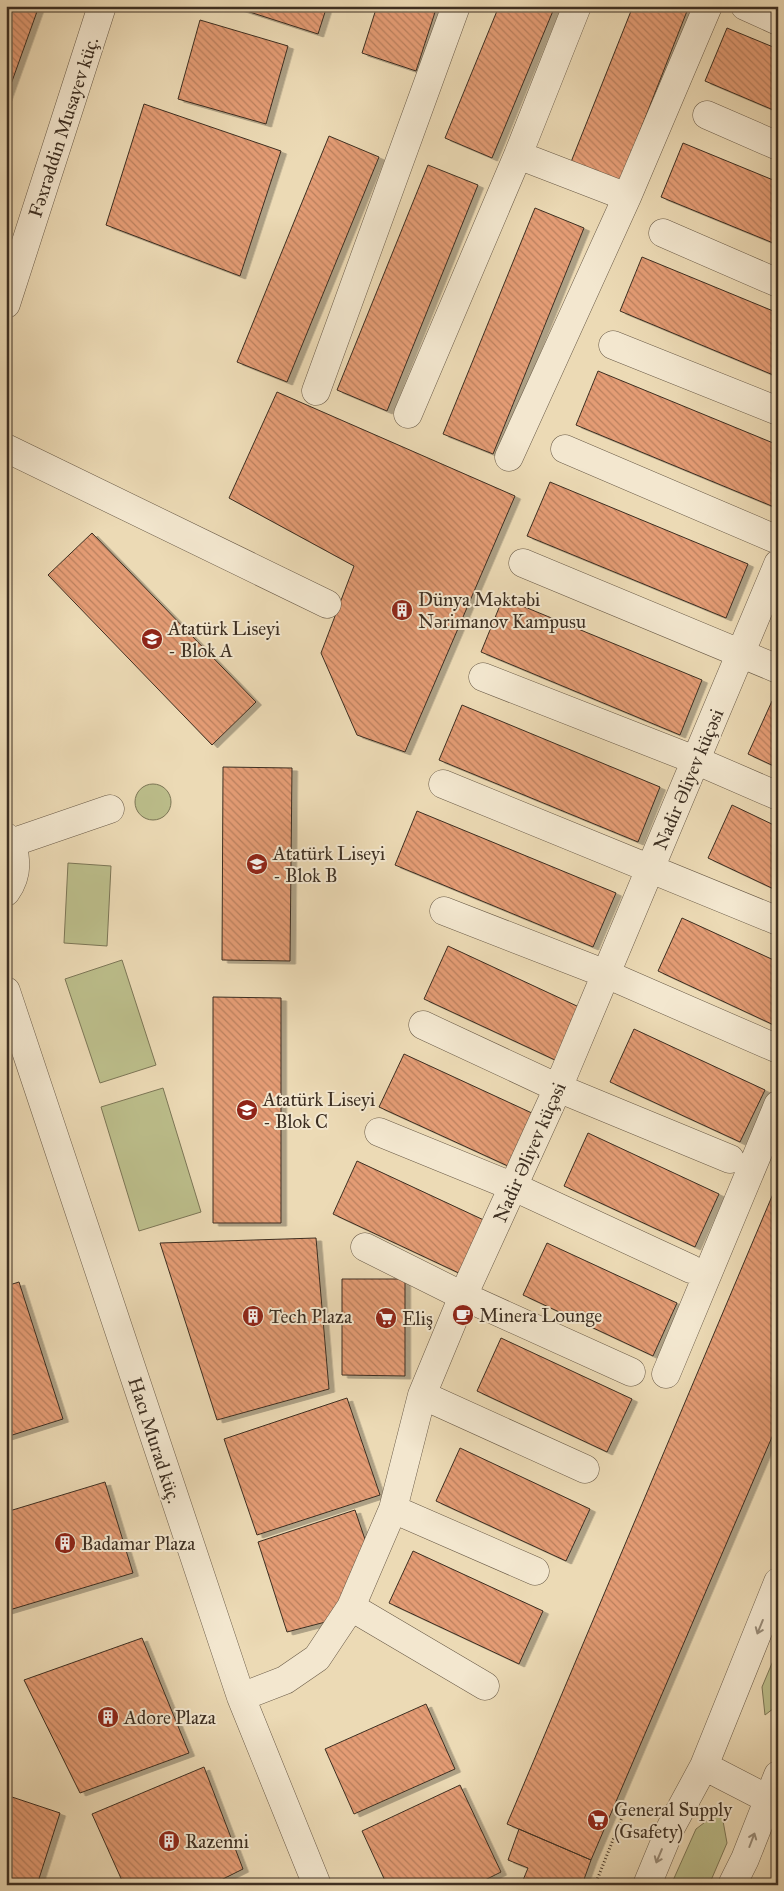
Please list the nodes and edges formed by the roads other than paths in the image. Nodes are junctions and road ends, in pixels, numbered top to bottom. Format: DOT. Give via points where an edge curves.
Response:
graph roads {
  1 [pos="102,6"];
  2 [pos="456,6"];
  3 [pos="578,6"];
  4 [pos="708,6"];
  5 [pos="745,6"];
  6 [pos="778,21"];
  7 [pos="707,115"];
  8 [pos="778,146"];
  9 [pos="518,155"];
  10 [pos="627,197"];
  11 [pos="663,234"];
  12 [pos="778,283"];
  13 [pos="6,304"];
  14 [pos="613,345"];
  15 [pos="316,391"];
  16 [pos="778,412"];
  17 [pos="408,414"];
  18 [pos="6,448"];
  19 [pos="565,448"];
  20 [pos="509,457"];
  21 [pos="778,540"];
  22 [pos="524,563"];
  23 [pos="778,564"];
  24 [pos="327,604"];
  25 [pos="742,652"];
  26 [pos="778,669"];
  27 [pos="483,676"];
  28 [pos="695,760"];
  29 [pos="444,784"];
  30 [pos="778,796"];
  31 [pos="110,809"];
  32 [pos="9,840"];
  33 [pos="650,870"];
  34 [pos="6,892"];
  35 [pos="444,911"];
  36 [pos="778,921"];
  37 [pos="606,974"];
  38 [pos="6,991"];
  39 [pos="423,1025"];
  40 [pos="778,1049"];
  41 [pos="558,1088"];
  42 [pos="778,1105"];
  43 [pos="380,1132"];
  44 [pos="730,1159"];
  45 [pos="514,1187"];
  46 [pos="366,1247"];
  47 [pos="691,1269"];
  48 [pos="463,1296"];
  49 [pos="631,1372"];
  50 [pos="666,1374"];
  51 [pos="422,1395"];
  52 [pos="585,1469"];
  53 [pos="393,1509"];
  54 [pos="535,1571"];
  55 [pos="778,1582"];
  56 [pos="352,1607"];
  57 [pos="485,1686"];
  58 [pos="241,1697"];
  59 [pos="704,1766"];
  60 [pos="774,1794"];
  61 [pos="317,1885"];
  62 [pos="647,1885"];
  63 [pos="732,1885"];
  1 -- 13 [label="street, Fəxrəddin Musayev küç."];
  2 -- 15 [label="street"];
  3 -- 9 [label="street"];
  4 -- 10 [label="street"];
  5 -- 6 [label="street"];
  7 -- 8 [label="street"];
  9 -- 10 [label="street"];
  9 -- 17 [label="street"];
  10 -- 20 [label="street"];
  11 -- 12 [label="street"];
  14 -- 16 [label="street"];
  18 -- 24 [label="street"];
  19 -- 21 [label="street"];
  22 -- 25 [label="street"];
  23 -- 25 [label="street, Nadir Əliyev küçəsi"];
  25 -- 26 [label="street"];
  25 -- 28 [label="street, Nadir Əliyev küçəsi"];
  27 -- 28 [label="street"];
  28 -- 30 [label="street"];
  28 -- 33 [label="street, Nadir Əliyev küçəsi"];
  29 -- 33 [label="street"];
  31 -- 32 [label="street"];
  32 -- 34 [label="street" via="16,870"];
  33 -- 36 [label="street"];
  33 -- 37 [label="street, Nadir Əliyev küçəsi"];
  35 -- 37 [label="street"];
  37 -- 40 [label="street"];
  37 -- 41 [label="street, Nadir Əliyev küçəsi"];
  38 -- 58 [label="street, Hacı Murad küç."];
  39 -- 41 [label="street"];
  41 -- 44 [label="street"];
  41 -- 45 [label="street, Nadir Əliyev küçəsi"];
  42 -- 50 [label="street"];
  43 -- 45 [label="street"];
  45 -- 47 [label="street"];
  45 -- 48 [label="street, Nadir Əliyev küçəsi"];
  46 -- 48 [label="street"];
  48 -- 49 [label="street"];
  48 -- 51 [label="street, Nadir Əliyev küçəsi"];
  51 -- 52 [label="street"];
  51 -- 53 [label="street, Nadir Əliyev küçəsi"];
  53 -- 54 [label="street"];
  53 -- 56 [label="street, Nadir Əliyev küçəsi"];
  55 -- 59 [label="street, one-way"];
  56 -- 57 [label="street"];
  56 -- 58 [label="street, Nadir Əliyev küçəsi" via="317,1658 286,1680"];
  58 -- 61 [label="street, Hacı Murad küç."];
  59 -- 60 [label="street"];
  59 -- 62 [label="street, one-way" via="671,1827"];
  63 -- 60 [label="street, one-way"];
}
